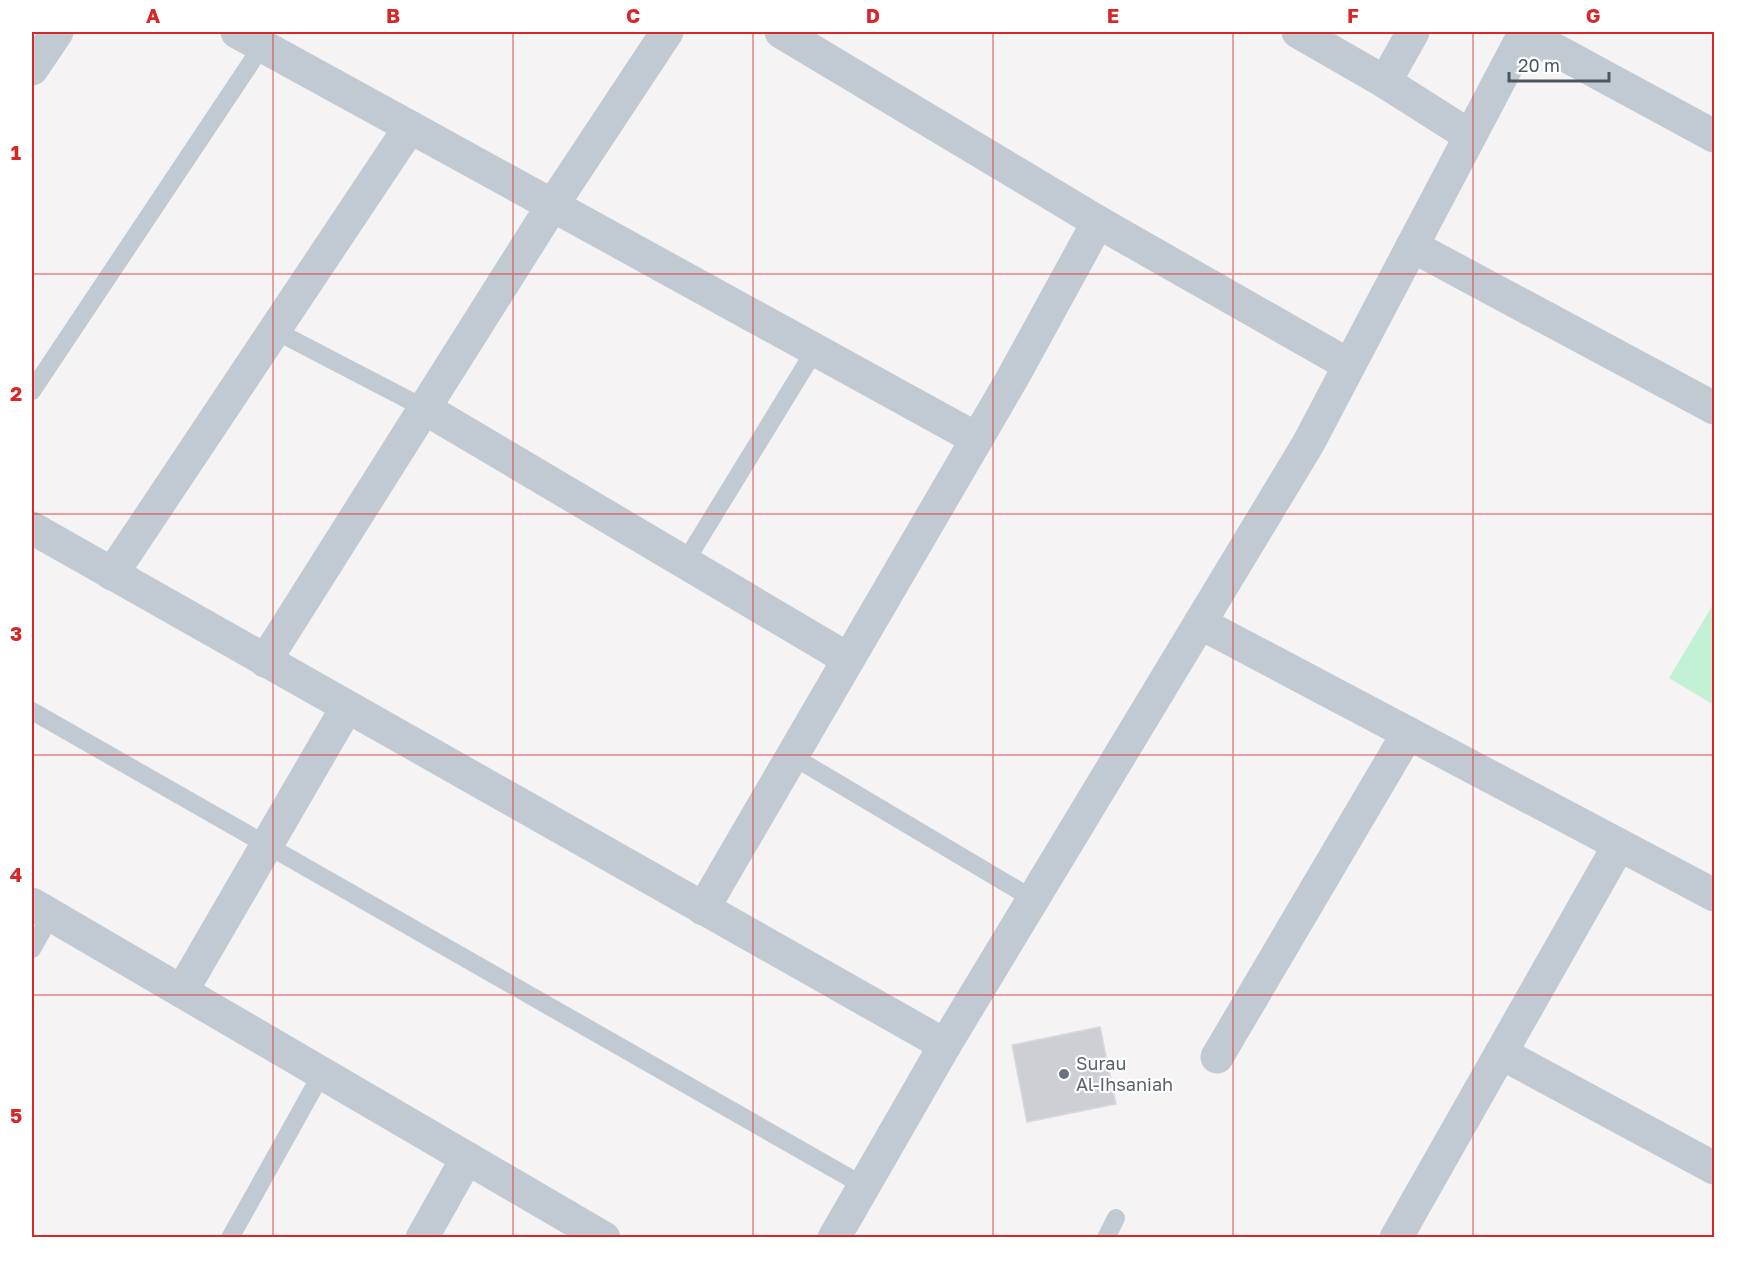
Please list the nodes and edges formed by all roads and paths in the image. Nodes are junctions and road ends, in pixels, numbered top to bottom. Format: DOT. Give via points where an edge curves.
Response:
graph roads {
  1 [pos="57,32"];
  2 [pos="667,32"];
  3 [pos="781,32"];
  4 [pos="1298,32"];
  5 [pos="1413,32"];
  6 [pos="1524,32"];
  7 [pos="249,39"];
  8 [pos="32,69"];
  9 [pos="1385,82"];
  10 [pos="410,127"];
  11 [pos="1470,136"];
  12 [pos="1714,136"];
  13 [pos="552,206"];
  14 [pos="1098,222"];
  15 [pos="1412,246"];
  16 [pos="274,330"];
  17 [pos="815,350"];
  18 [pos="1349,365"];
  19 [pos="32,391"];
  20 [pos="424,408"];
  21 [pos="1714,408"];
  22 [pos="977,439"];
  23 [pos="32,528"];
  24 [pos="685,562"];
  25 [pos="112,574"];
  26 [pos="1200,623"];
  27 [pos="848,659"];
  28 [pos="265,661"];
  29 [pos="347,707"];
  30 [pos="32,711"];
  31 [pos="1408,733"];
  32 [pos="792,756"];
  33 [pos="267,845"];
  34 [pos="1619,845"];
  35 [pos="1714,895"];
  36 [pos="1033,899"];
  37 [pos="41,909"];
  38 [pos="703,909"];
  39 [pos="32,949"];
  40 [pos="182,991"];
  41 [pos="945,1045"];
  42 [pos="1501,1053"];
  43 [pos="1217,1057"];
  44 [pos="322,1073"];
  45 [pos="467,1158"];
  46 [pos="1714,1168"];
  47 [pos="864,1186"];
  48 [pos="1116,1218"];
  49 [pos="230,1238"];
  50 [pos="422,1238"];
  51 [pos="604,1238"];
  52 [pos="834,1238"];
  53 [pos="1106,1238"];
  54 [pos="1396,1238"];
  1 -- 8 [label="street"];
  2 -- 13 [label="street"];
  3 -- 14 [label="street"];
  4 -- 9 [label="street"];
  5 -- 9 [label="street"];
  6 -- 11 [label="street"];
  6 -- 12 [label="street"];
  7 -- 10 [label="street"];
  7 -- 19 [label="lane"];
  9 -- 11 [label="street"];
  10 -- 13 [label="street"];
  10 -- 16 [label="street"];
  11 -- 15 [label="street"];
  13 -- 17 [label="street"];
  13 -- 20 [label="street"];
  14 -- 18 [label="street"];
  14 -- 22 [label="street"];
  15 -- 18 [label="street"];
  15 -- 21 [label="street"];
  16 -- 20 [label="lane"];
  16 -- 25 [label="street"];
  17 -- 22 [label="street"];
  17 -- 24 [label="lane"];
  18 -- 26 [label="street" via="1308,444"];
  20 -- 24 [label="street"];
  20 -- 28 [label="street"];
  22 -- 27 [label="street"];
  23 -- 25 [label="street"];
  24 -- 27 [label="street"];
  25 -- 28 [label="street"];
  26 -- 31 [label="street"];
  26 -- 36 [label="street"];
  27 -- 32 [label="street"];
  28 -- 29 [label="street"];
  29 -- 33 [label="street"];
  29 -- 38 [label="street"];
  30 -- 33 [label="lane"];
  31 -- 34 [label="street"];
  31 -- 43 [label="street"];
  32 -- 36 [label="lane"];
  32 -- 38 [label="street"];
  33 -- 40 [label="street"];
  33 -- 47 [label="lane"];
  34 -- 35 [label="street"];
  34 -- 42 [label="street"];
  36 -- 41 [label="street"];
  37 -- 39 [label="lane"];
  37 -- 40 [label="street"];
  38 -- 41 [label="street"];
  40 -- 44 [label="street"];
  41 -- 47 [label="street"];
  42 -- 46 [label="street"];
  42 -- 54 [label="street"];
  44 -- 45 [label="street"];
  44 -- 49 [label="lane"];
  45 -- 50 [label="street"];
  45 -- 51 [label="street"];
  47 -- 52 [label="street"];
  48 -- 53 [label="lane"];
}
